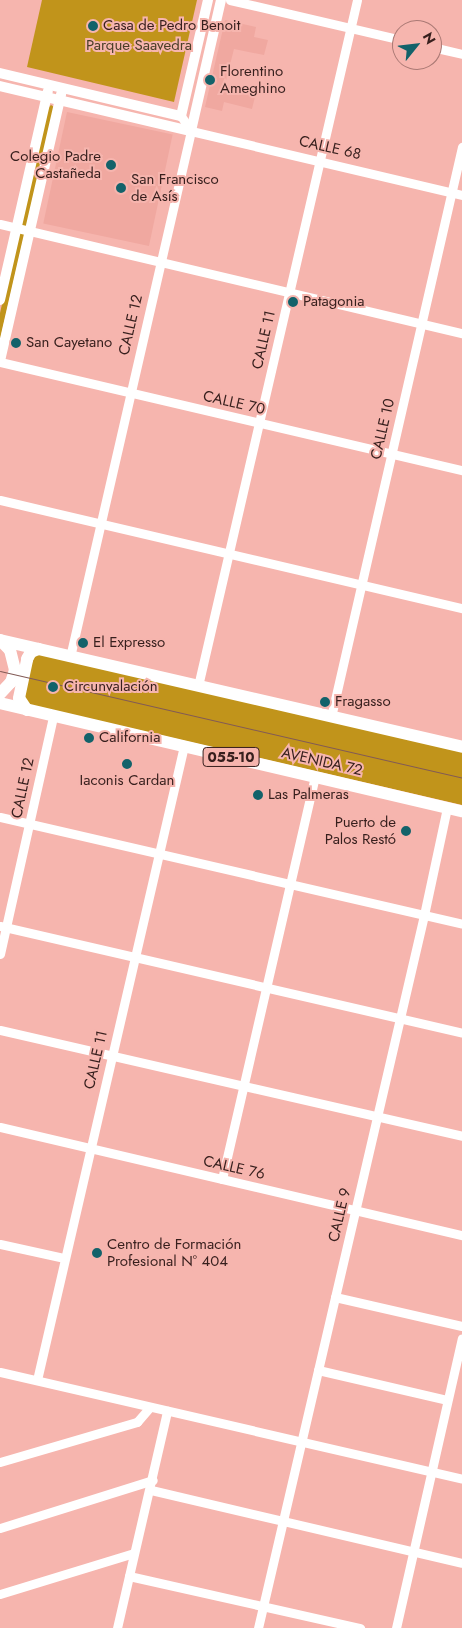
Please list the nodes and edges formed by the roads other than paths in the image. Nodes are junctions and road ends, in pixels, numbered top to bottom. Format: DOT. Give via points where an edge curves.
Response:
graph roads {
  1 [pos="208,0"];
  2 [pos="221,0"];
  3 [pos="230,0"];
  4 [pos="357,0"];
  5 [pos="351,28"];
  6 [pos="392,38"];
  7 [pos="442,49"];
  8 [pos="462,54"];
  9 [pos="0,73"];
  10 [pos="50,85"];
  11 [pos="0,86"];
  12 [pos="63,88"];
  13 [pos="47,97"];
  14 [pos="60,100"];
  15 [pos="181,116"];
  16 [pos="191,131"];
  17 [pos="462,147"];
  18 [pos="320,161"];
  19 [pos="452,192"];
  20 [pos="462,195"];
  21 [pos="0,224"];
  22 [pos="17,228"];
  23 [pos="30,231"];
  24 [pos="161,262"];
  25 [pos="289,292"];
  26 [pos="0,300"];
  27 [pos="421,323"];
  28 [pos="462,332"];
  29 [pos="0,362"];
  30 [pos="131,392"];
  31 [pos="259,423"];
  32 [pos="392,454"];
  33 [pos="462,470"];
  34 [pos="0,500"];
  35 [pos="101,524"];
  36 [pos="229,554"];
  37 [pos="361,585"];
  38 [pos="462,608"];
  39 [pos="0,640"];
  40 [pos="38,649"];
  41 [pos="70,657"];
  42 [pos="198,686"];
  43 [pos="0,694"];
  44 [pos="0,703"];
  45 [pos="27,710"];
  46 [pos="53,716"];
  47 [pos="331,717"];
  48 [pos="462,745"];
  49 [pos="184,746"];
  50 [pos="316,777"];
  51 [pos="447,808"];
  52 [pos="462,811"];
  53 [pos="0,817"];
  54 [pos="30,824"];
  55 [pos="158,854"];
  56 [pos="290,884"];
  57 [pos="424,915"];
  58 [pos="462,924"];
  59 [pos="3,927"];
  60 [pos="0,954"];
  61 [pos="134,957"];
  62 [pos="266,988"];
  63 [pos="400,1019"];
  64 [pos="0,1030"];
  65 [pos="462,1033"];
  66 [pos="111,1055"];
  67 [pos="244,1085"];
  68 [pos="377,1116"];
  69 [pos="0,1127"];
  70 [pos="462,1136"];
  71 [pos="90,1147"];
  72 [pos="222,1179"];
  73 [pos="356,1211"];
  74 [pos="462,1235"];
  75 [pos="0,1244"];
  76 [pos="64,1258"];
  77 [pos="335,1297"];
  78 [pos="462,1326"];
  79 [pos="462,1338"];
  80 [pos="318,1370"];
  81 [pos="0,1372"];
  82 [pos="37,1380"];
  83 [pos="448,1400"];
  84 [pos="150,1407"];
  85 [pos="168,1411"];
  86 [pos="301,1442"];
  87 [pos="0,1462"];
  88 [pos="431,1472"];
  89 [pos="462,1479"];
  90 [pos="152,1480"];
  91 [pos="150,1490"];
  92 [pos="283,1521"];
  93 [pos="0,1528"];
  94 [pos="414,1552"];
  95 [pos="134,1553"];
  96 [pos="462,1564"];
  97 [pos="129,1576"];
  98 [pos="0,1594"];
  99 [pos="262,1607"];
  100 [pos="117,1628"];
  101 [pos="258,1628"];
  102 [pos="360,1628"];
  103 [pos="396,1628"];
  1 -- 15 [label="main road"];
  2 -- 16 [label="main road, CALLE 12"];
  3 -- 5 [label="street"];
  4 -- 5 [label="street, CALLE 11"];
  5 -- 6 [label="street"];
  5 -- 18 [label="street, CALLE 11"];
  7 -- 8 [label="street"];
  9 -- 10 [label="main road"];
  10 -- 12 [label="main road"];
  10 -- 13 [label="main road"];
  11 -- 13 [label="main road, CALLE 68"];
  12 -- 14 [label="main road"];
  12 -- 15 [label="main road"];
  13 -- 14 [label="main road, CALLE 68"];
  13 -- 22 [label="main road"];
  14 -- 16 [label="main road, CALLE 68"];
  14 -- 23 [label="main road"];
  15 -- 16 [label="street"];
  16 -- 18 [label="street, CALLE 68"];
  16 -- 24 [label="street, CALLE 12"];
  17 -- 19 [label="street, CALLE 10"];
  18 -- 19 [label="street, CALLE 68"];
  18 -- 25 [label="street, CALLE 11"];
  19 -- 20 [label="street, CALLE 68"];
  19 -- 27 [label="street, CALLE 10"];
  21 -- 22 [label="street"];
  22 -- 23 [label="street"];
  22 -- 26 [label="main road"];
  23 -- 24 [label="street"];
  23 -- 29 [label="main road"];
  24 -- 25 [label="street"];
  24 -- 30 [label="street, CALLE 12"];
  25 -- 27 [label="street"];
  25 -- 31 [label="street, CALLE 11"];
  27 -- 28 [label="street"];
  27 -- 32 [label="street, CALLE 10"];
  29 -- 30 [label="street, CALLE 70"];
  30 -- 31 [label="street, CALLE 70"];
  30 -- 35 [label="street, CALLE 12"];
  31 -- 32 [label="street, CALLE 70"];
  31 -- 36 [label="street, CALLE 11"];
  32 -- 33 [label="street, CALLE 70"];
  32 -- 37 [label="street, CALLE 10"];
  34 -- 35 [label="street"];
  35 -- 36 [label="street"];
  35 -- 41 [label="street, CALLE 12"];
  36 -- 37 [label="street"];
  36 -- 42 [label="street, CALLE 11"];
  37 -- 38 [label="street"];
  37 -- 47 [label="street, CALLE 10"];
  39 -- 40 [label="highway"];
  39 -- 43 [label="highway" via="10,650 15,670 11,682"];
  40 -- 41 [label="highway"];
  40 -- 45 [label="highway" via="27,659 19,698"];
  41 -- 42 [label="highway"];
  42 -- 47 [label="highway"];
  44 -- 45 [label="highway, AVENIDA 72 / 055-10"];
  45 -- 46 [label="highway, AVENIDA 72 / 055-10"];
  46 -- 49 [label="highway, AVENIDA 72 / 055-10"];
  46 -- 54 [label="street, CALLE 12"];
  47 -- 48 [label="highway"];
  49 -- 50 [label="highway, AVENIDA 72 / 055-10"];
  49 -- 55 [label="street, CALLE 11"];
  50 -- 51 [label="highway, AVENIDA 72 / 055-10"];
  50 -- 56 [label="street"];
  51 -- 52 [label="highway, AVENIDA 72 / 055-10"];
  51 -- 57 [label="street, CALLE 9"];
  53 -- 54 [label="street"];
  54 -- 55 [label="street"];
  54 -- 59 [label="street, CALLE 12"];
  55 -- 56 [label="street"];
  55 -- 61 [label="street, CALLE 11"];
  56 -- 57 [label="street"];
  56 -- 62 [label="street"];
  57 -- 58 [label="street"];
  57 -- 63 [label="street, CALLE 9"];
  59 -- 60 [label="street, CALLE 12"];
  59 -- 61 [label="street"];
  61 -- 62 [label="street"];
  61 -- 66 [label="street, CALLE 11"];
  62 -- 63 [label="street"];
  62 -- 67 [label="street"];
  63 -- 65 [label="street"];
  63 -- 68 [label="street, CALLE 9"];
  64 -- 66 [label="street"];
  66 -- 67 [label="street"];
  66 -- 71 [label="street, CALLE 11"];
  67 -- 68 [label="street"];
  67 -- 72 [label="street"];
  68 -- 70 [label="street"];
  68 -- 73 [label="street, CALLE 9"];
  69 -- 71 [label="street, CALLE 76"];
  71 -- 72 [label="street, CALLE 76"];
  71 -- 76 [label="street, CALLE 11"];
  72 -- 73 [label="street, CALLE 76"];
  73 -- 74 [label="street, CALLE 76"];
  73 -- 77 [label="street, CALLE 9"];
  75 -- 76 [label="street"];
  76 -- 82 [label="street, CALLE 11"];
  77 -- 78 [label="street"];
  77 -- 80 [label="street, CALLE 9"];
  79 -- 83 [label="street"];
  80 -- 83 [label="street"];
  80 -- 86 [label="street, CALLE 9"];
  81 -- 82 [label="street"];
  82 -- 84 [label="street"];
  83 -- 88 [label="street"];
  84 -- 85 [label="street"];
  84 -- 87 [label="street" via="137,1422"];
  85 -- 86 [label="street"];
  85 -- 90 [label="street"];
  86 -- 88 [label="street"];
  86 -- 92 [label="street, CALLE 9"];
  88 -- 89 [label="street"];
  88 -- 94 [label="street"];
  90 -- 91 [label="street"];
  90 -- 93 [label="street"];
  91 -- 92 [label="street"];
  91 -- 95 [label="street"];
  92 -- 94 [label="street"];
  92 -- 99 [label="street, CALLE 9"];
  94 -- 96 [label="street"];
  94 -- 103 [label="street"];
  95 -- 97 [label="street"];
  95 -- 98 [label="street"];
  97 -- 99 [label="street"];
  97 -- 100 [label="street"];
  99 -- 101 [label="street, CALLE 9"];
  99 -- 102 [label="street"];
}
